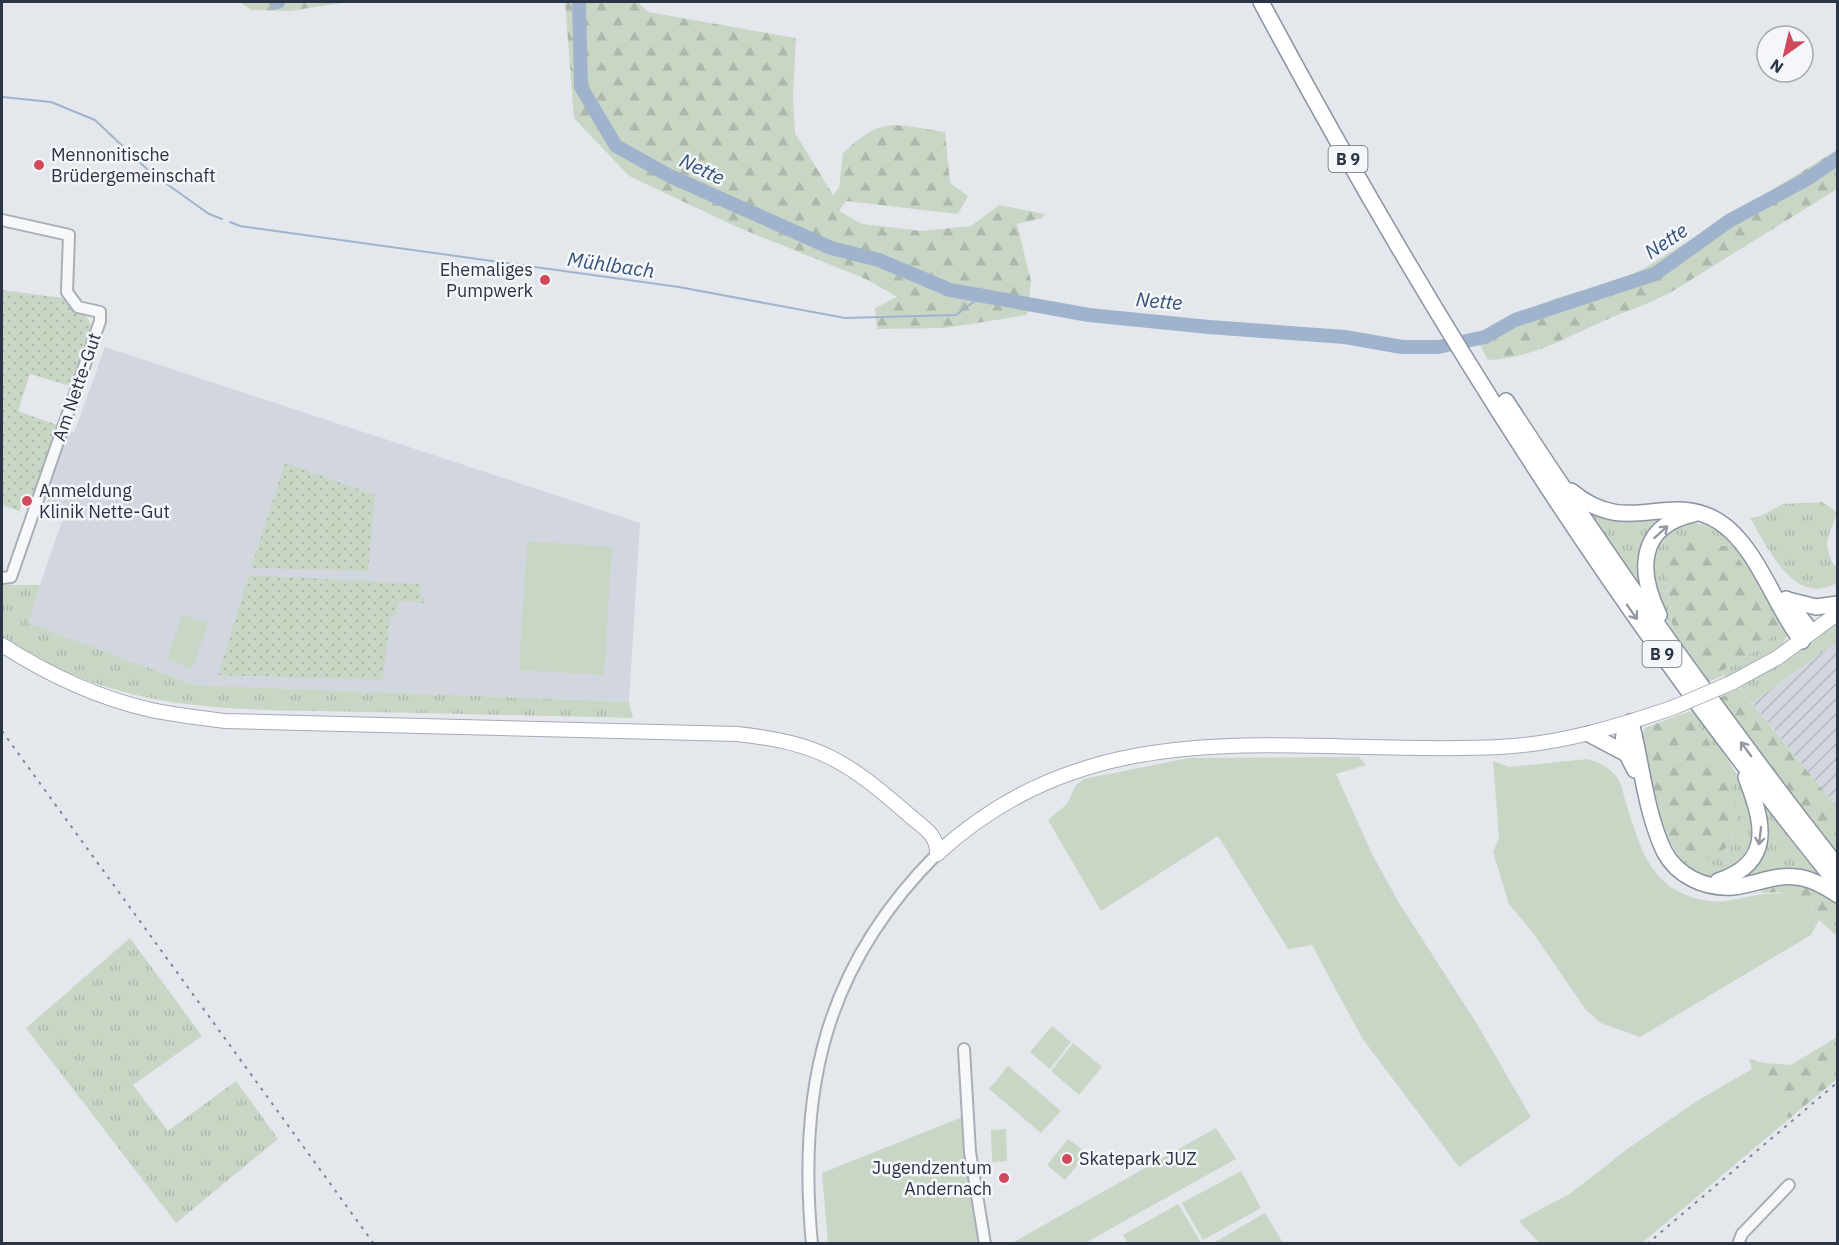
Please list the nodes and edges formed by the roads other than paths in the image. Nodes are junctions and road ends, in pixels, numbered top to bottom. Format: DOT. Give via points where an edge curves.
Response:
graph roads {
  1 [pos="1261,2"];
  2 [pos="1273,2"];
  3 [pos="2,220"];
  4 [pos="1444,312"];
  5 [pos="1490,385"];
  6 [pos="1556,475"];
  7 [pos="1697,514"];
  8 [pos="2,578"];
  9 [pos="1772,589"];
  10 [pos="1786,599"];
  11 [pos="1838,603"];
  12 [pos="1838,613"];
  13 [pos="1802,641"];
  14 [pos="1672,642"];
  15 [pos="2,645"];
  16 [pos="1631,722"];
  17 [pos="1589,734"];
  18 [pos="1627,754"];
  19 [pos="1739,760"];
  20 [pos="1641,780"];
  21 [pos="908,814"];
  22 [pos="926,829"];
  23 [pos="966,829"];
  24 [pos="937,854"];
  25 [pos="1838,867"];
  26 [pos="1710,884"];
  27 [pos="1838,885"];
  28 [pos="1838,895"];
  29 [pos="964,1049"];
  30 [pos="1789,1185"];
  31 [pos="812,1244"];
  32 [pos="985,1244"];
  33 [pos="1738,1244"];
  1 -- 4 [label="highway, B 9" via="1366,192"];
  2 -- 4 [label="highway, B 9"];
  3 -- 8 [label="street, Am Nette-Gut" via="69,235 67,292 78,307 100,312 14,567 10,577"];
  4 -- 5 [label="highway, B 9"];
  5 -- 6 [label="highway, B 9"];
  5 -- 19 [label="highway, B 9, one-way" via="1623,599"];
  6 -- 7 [label="highway" via="1583,501 1608,513 1668,509"];
  6 -- 14 [label="highway, B 9" via="1632,592"];
  7 -- 9 [label="highway" via="1719,522 1735,536"];
  14 -- 7 [label="highway, one-way" via="1650,596 1645,560 1660,532"];
  9 -- 10 [label="highway"];
  9 -- 13 [label="highway"];
  10 -- 11 [label="highway" via="1816,607"];
  10 -- 13 [label="highway" via="1807,626"];
  12 -- 13 [label="main road"];
  13 -- 16 [label="main road, bridge" via="1731,683"];
  25 -- 14 [label="highway, B 9, one-way" via="1748,753"];
  15 -- 21 [label="main road" via="28,662 89,690 150,710 225,721 772,737 808,747 840,762 868,779"];
  16 -- 17 [label="main road"];
  16 -- 18 [label="highway" via="1623,735"];
  16 -- 20 [label="highway"];
  17 -- 18 [label="highway"];
  17 -- 23 [label="main road" via="1502,747 1193,747 1125,756 1043,783"];
  18 -- 20 [label="highway"];
  19 -- 26 [label="highway, one-way" via="1758,809 1760,839 1744,870"];
  19 -- 27 [label="highway, B 9"];
  20 -- 26 [label="highway" via="1668,858 1689,878"];
  21 -- 22 [label="main road"];
  21 -- 24 [label="main road"];
  22 -- 23 [label="main road" via="942,833"];
  22 -- 24 [label="main road" via="936,842"];
  23 -- 24 [label="main road"];
  24 -- 31 [label="street" via="901,893 870,937 849,974 826,1034 809,1117"];
  26 -- 28 [label="highway" via="1732,887 1784,876 1798,877"];
  29 -- 32 [label="street" via="970,1152"];
  30 -- 33 [label="street" via="1742,1234"];
}
